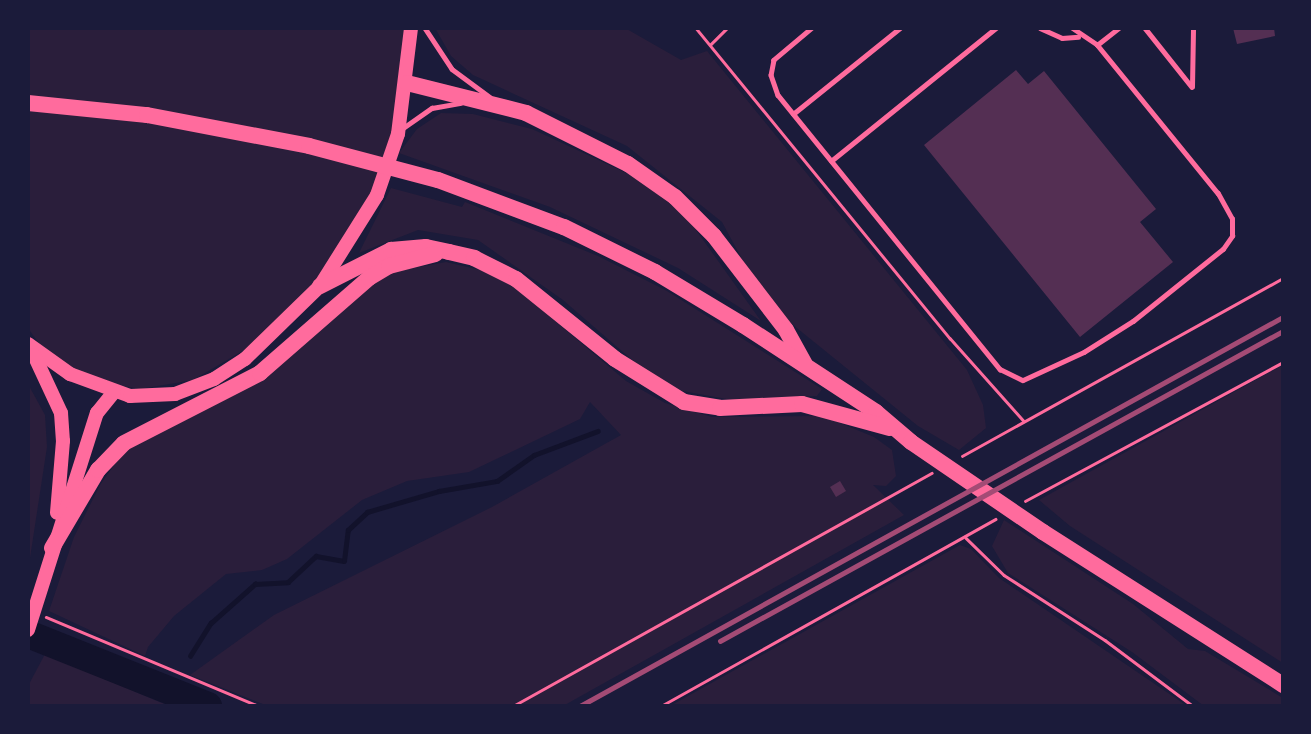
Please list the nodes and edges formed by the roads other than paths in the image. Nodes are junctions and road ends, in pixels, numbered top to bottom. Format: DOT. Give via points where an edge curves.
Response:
graph roads {
  1 [pos="411,28"];
  2 [pos="425,28"];
  3 [pos="812,28"];
  4 [pos="900,28"];
  5 [pos="996,28"];
  6 [pos="1040,28"];
  7 [pos="1072,28"];
  8 [pos="1145,28"];
  9 [pos="1194,28"];
  10 [pos="1115,29"];
  11 [pos="1079,37"];
  12 [pos="1097,45"];
  13 [pos="407,83"];
  14 [pos="28,103"];
  15 [pos="502,105"];
  16 [pos="793,114"];
  17 [pos="398,134"];
  18 [pos="831,161"];
  19 [pos="449,251"];
  20 [pos="320,286"];
  21 [pos="29,346"];
  22 [pos="806,366"];
  23 [pos="114,392"];
  24 [pos="892,428"];
  25 [pos="52,548"];
  26 [pos="28,630"];
  27 [pos="1283,685"];
  1 -- 13 [label="main road"];
  2 -- 15 [label="lane" via="452,69"];
  3 -- 16 [label="lane" via="774,60 773,84"];
  4 -- 16 [label="lane"];
  5 -- 18 [label="lane"];
  6 -- 11 [label="lane" via="1062,37"];
  7 -- 11 [label="lane"];
  8 -- 9 [label="lane" via="1192,88"];
  10 -- 12 [label="lane"];
  11 -- 12 [label="lane"];
  12 -- 18 [label="lane" via="1219,194 1232,219 1232,236 1223,249 1133,321 1034,378 1010,377 1000,369"];
  13 -- 15 [label="highway"];
  13 -- 17 [label="main road"];
  14 -- 22 [label="highway" via="138,114 255,134 464,188 644,266"];
  15 -- 17 [label="lane" via="459,103 432,108"];
  15 -- 22 [label="highway" via="572,132 675,197 714,236 786,330"];
  16 -- 18 [label="lane"];
  17 -- 20 [label="main road" via="377,195"];
  19 -- 20 [label="highway" via="426,247 391,250"];
  19 -- 24 [label="highway" via="516,279 615,359 684,402 720,408 802,404"];
  19 -- 25 [label="highway" via="389,266 369,278 260,373 124,443 98,470"];
  20 -- 23 [label="main road" via="271,337 214,379 158,397"];
  21 -- 23 [label="main road" via="49,363"];
  21 -- 25 [label="main road" via="61,413 61,473"];
  22 -- 24 [label="highway" via="876,412"];
  23 -- 25 [label="main road" via="97,413"];
  24 -- 27 [label="highway"];
  25 -- 26 [label="main road"];
}
